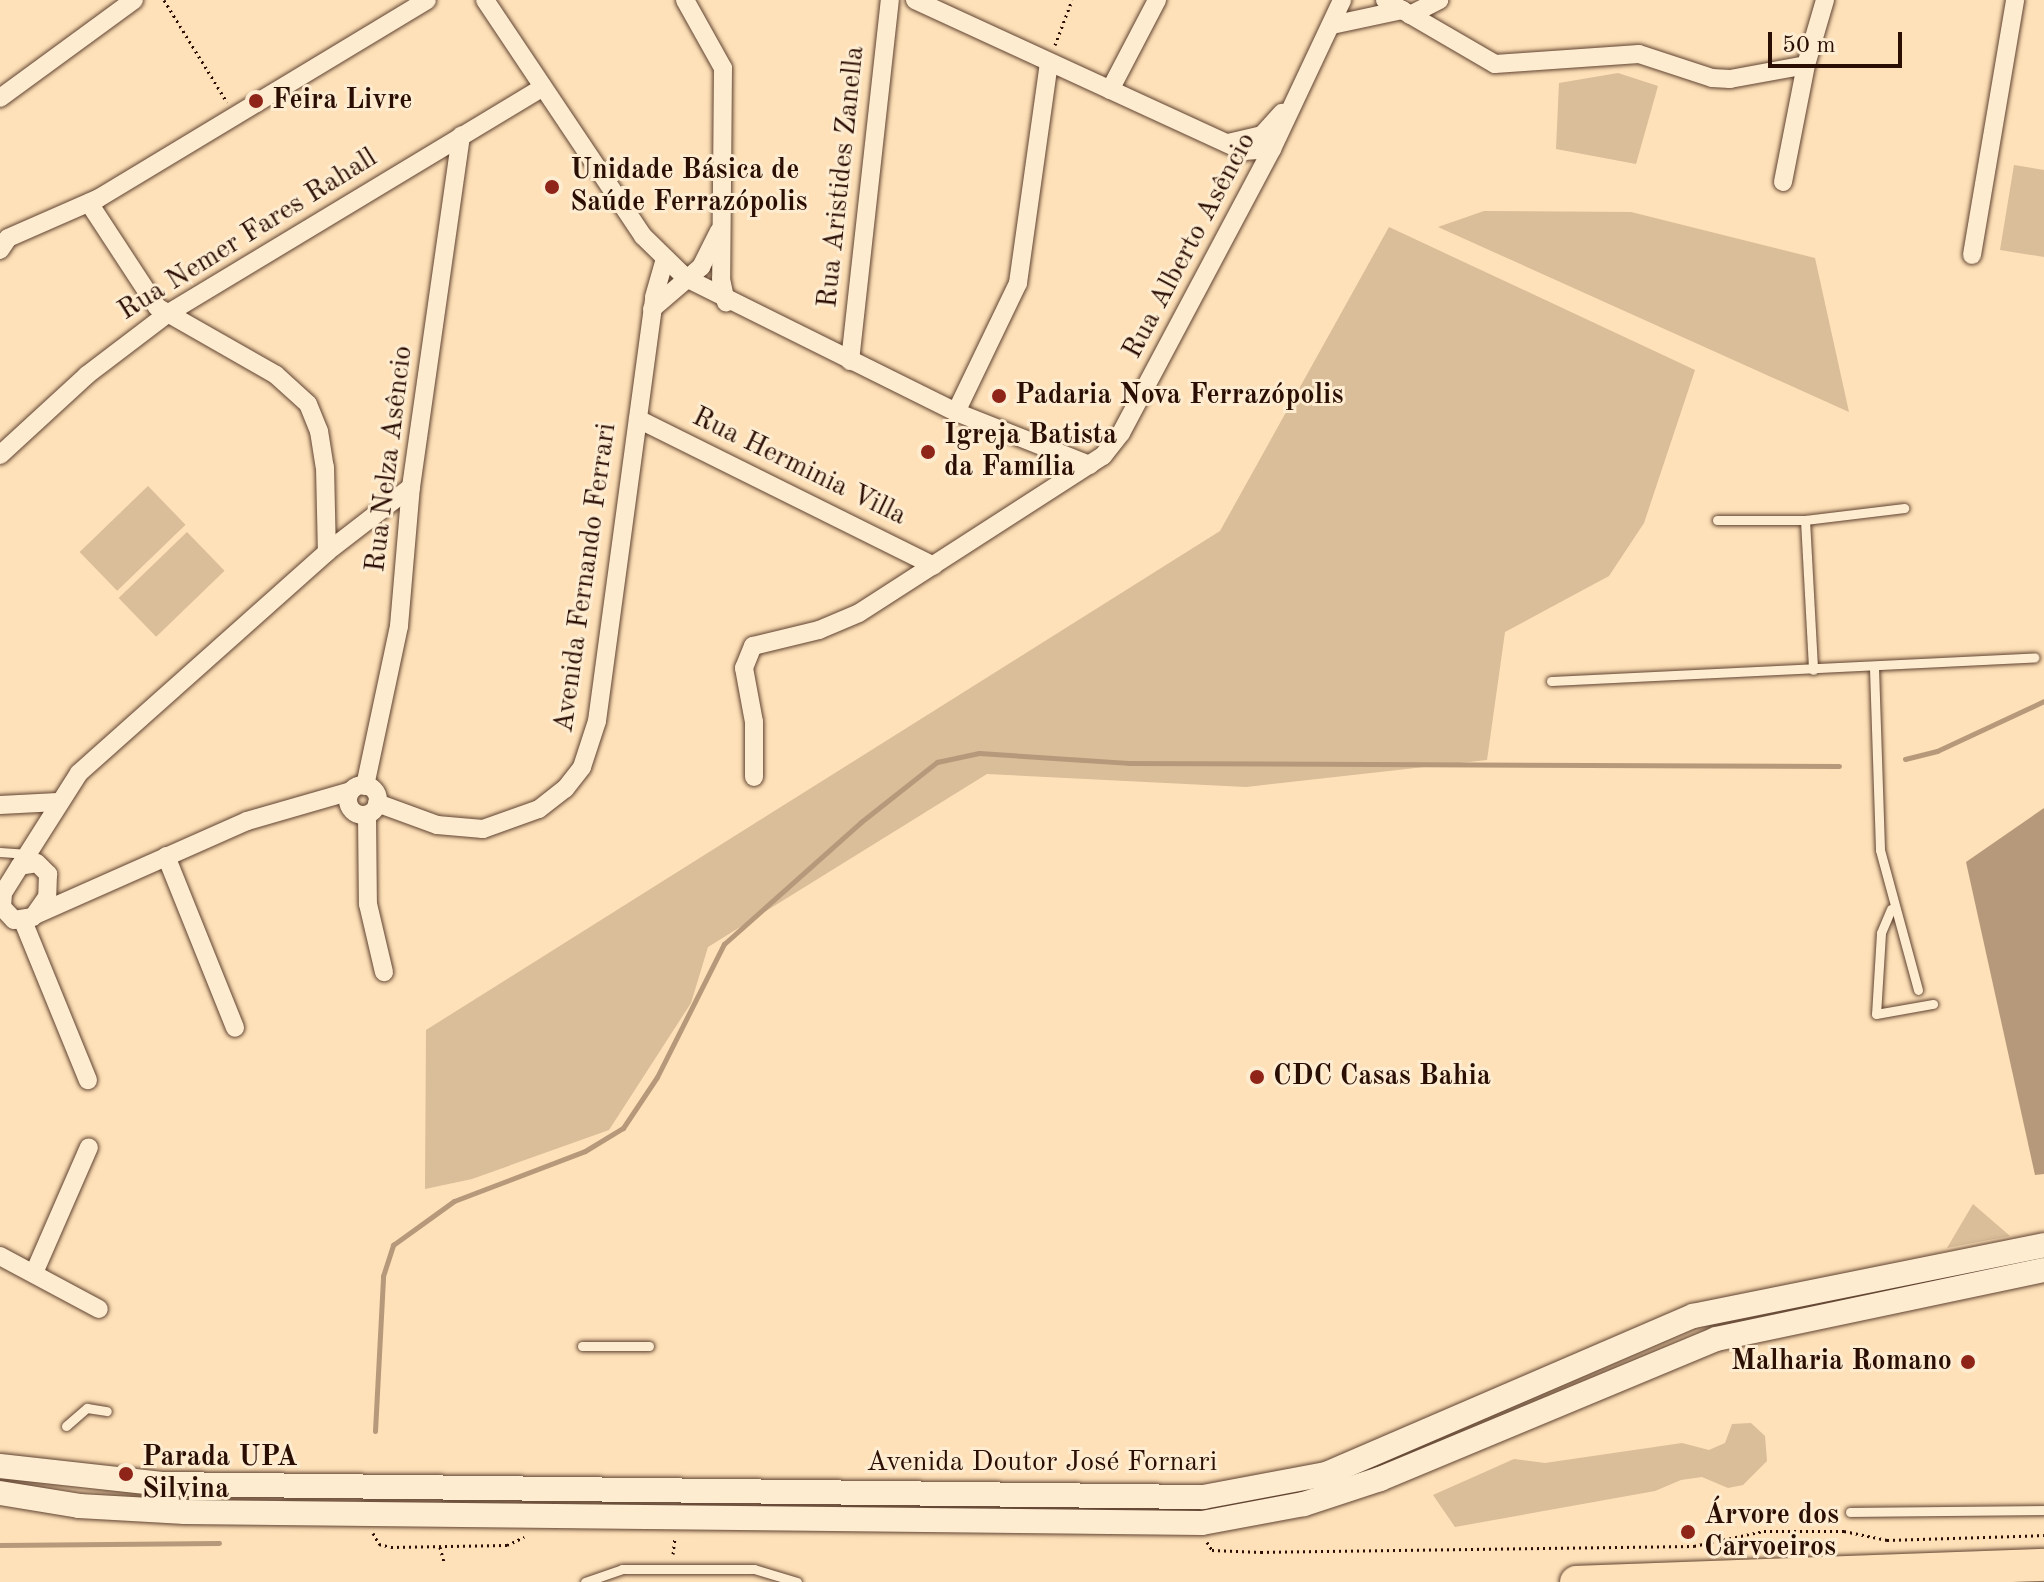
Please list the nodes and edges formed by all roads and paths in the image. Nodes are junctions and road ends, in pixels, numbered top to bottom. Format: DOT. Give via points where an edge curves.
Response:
graph roads {
  1 [pos="134,0"];
  2 [pos="164,0"];
  3 [pos="427,0"];
  4 [pos="485,0"];
  5 [pos="685,0"];
  6 [pos="890,0"];
  7 [pos="915,0"];
  8 [pos="1072,0"];
  9 [pos="1157,0"];
  10 [pos="1342,0"];
  11 [pos="1439,0"];
  12 [pos="1825,0"];
  13 [pos="2015,0"];
  14 [pos="1396,6"];
  15 [pos="946,7"];
  16 [pos="1332,25"];
  17 [pos="1061,30"];
  18 [pos="1049,63"];
  19 [pos="1806,65"];
  20 [pos="543,87"];
  21 [pos="1110,90"];
  22 [pos="1300,91"];
  23 [pos="0,98"];
  24 [pos="235,116"];
  25 [pos="461,136"];
  26 [pos="1228,143"];
  27 [pos="1272,149"];
  28 [pos="1783,182"];
  29 [pos="1251,189"];
  30 [pos="89,203"];
  31 [pos="724,217"];
  32 [pos="3,241"];
  33 [pos="1972,255"];
  34 [pos="664,261"];
  35 [pos="686,278"];
  36 [pos="726,302"];
  37 [pos="652,309"];
  38 [pos="167,314"];
  39 [pos="850,361"];
  40 [pos="956,412"];
  41 [pos="638,419"];
  42 [pos="0,455"];
  43 [pos="1090,465"];
  44 [pos="411,487"];
  45 [pos="1904,508"];
  46 [pos="1717,520"];
  47 [pos="1805,520"];
  48 [pos="327,552"];
  49 [pos="934,566"];
  50 [pos="2034,657"];
  51 [pos="1874,668"];
  52 [pos="1813,670"];
  53 [pos="1551,681"];
  54 [pos="754,777"];
  55 [pos="362,801"];
  56 [pos="58,802"];
  57 [pos="0,805"];
  58 [pos="48,821"];
  59 [pos="0,852"];
  60 [pos="166,856"];
  61 [pos="24,860"];
  62 [pos="46,871"];
  63 [pos="91,889"];
  64 [pos="1,905"];
  65 [pos="1892,908"];
  66 [pos="25,919"];
  67 [pos="0,933"];
  68 [pos="384,972"];
  69 [pos="1918,990"];
  70 [pos="1933,1004"];
  71 [pos="235,1028"];
  72 [pos="88,1080"];
  73 [pos="89,1147"];
  74 [pos="2044,1245"];
  75 [pos="0,1256"];
  76 [pos="2044,1270"];
  77 [pos="34,1273"];
  78 [pos="99,1309"];
  79 [pos="582,1346"];
  80 [pos="649,1346"];
  81 [pos="107,1411"];
  82 [pos="66,1426"];
  83 [pos="0,1466"];
  84 [pos="78,1477"];
  85 [pos="0,1493"];
  86 [pos="79,1506"];
  87 [pos="2044,1510"];
  88 [pos="1850,1512"];
  89 [pos="372,1513"];
  90 [pos="533,1517"];
  91 [pos="676,1519"];
  92 [pos="1202,1523"];
  93 [pos="2044,1535"];
  94 [pos="440,1547"];
  95 [pos="444,1562"];
  96 [pos="2044,1564"];
  97 [pos="672,1570"];
  98 [pos="585,1582"];
  99 [pos="797,1582"];
  100 [pos="1576,1582"];
  1 -- 23 [label="street"];
  2 -- 24 [label="path"];
  3 -- 24 [label="street"];
  4 -- 20 [label="street"];
  5 -- 31 [label="street" via="723,68"];
  6 -- 39 [label="street, Rua Aristides Zanella"];
  7 -- 15 [label="street"];
  8 -- 17 [label="path"];
  9 -- 21 [label="street"];
  10 -- 16 [label="street, Rua Alberto Asêncio"];
  11 -- 14 [label="street"];
  12 -- 19 [label="street"];
  13 -- 33 [label="street"];
  14 -- 16 [label="street"];
  14 -- 19 [label="street" via="1495,64 1630,54 1730,79"];
  15 -- 18 [label="street"];
  16 -- 22 [label="street, Rua Alberto Asêncio"];
  18 -- 21 [label="street"];
  18 -- 40 [label="street" via="1018,283"];
  19 -- 28 [label="street"];
  20 -- 25 [label="street, Rua Nemer Fares Rahall"];
  20 -- 34 [label="street"];
  21 -- 26 [label="street"];
  22 -- 26 [label="street, Rua Alberto Asêncio" via="1262,135"];
  22 -- 27 [label="street, Rua Alberto Asêncio"];
  24 -- 30 [label="street"];
  25 -- 38 [label="street, Rua Nemer Fares Rahall"];
  25 -- 44 [label="street, Rua Nelza Asêncio"];
  26 -- 27 [label="street" via="1254,153"];
  26 -- 29 [label="street" via="1248,163"];
  27 -- 29 [label="street, Rua Alberto Asêncio"];
  29 -- 43 [label="street, Rua Alberto Asêncio" via="1134,413 1103,456"];
  30 -- 32 [label="street"];
  30 -- 38 [label="street" via="150,299"];
  31 -- 35 [label="street" via="706,260"];
  31 -- 36 [label="street" via="721,279"];
  34 -- 35 [label="street"];
  34 -- 37 [label="street, Avenida Fernando Ferrari"];
  35 -- 36 [label="street"];
  35 -- 37 [label="street"];
  36 -- 39 [label="street"];
  37 -- 41 [label="street, Avenida Fernando Ferrari"];
  38 -- 42 [label="street, Rua Nemer Fares Rahall" via="87,375"];
  38 -- 48 [label="street" via="276,375 308,404 325,467"];
  39 -- 40 [label="street"];
  40 -- 43 [label="street"];
  41 -- 49 [label="street, Rua Herminia Villa"];
  41 -- 55 [label="street, Avenida Fernando Ferrari" via="597,721 575,778 527,816 483,829 437,825"];
  43 -- 49 [label="street, Rua Alberto Asêncio"];
  44 -- 48 [label="street"];
  44 -- 55 [label="street, Rua Nelza Asêncio" via="399,626"];
  45 -- 47 [label="lane"];
  46 -- 47 [label="lane"];
  47 -- 52 [label="lane"];
  48 -- 56 [label="street" via="94,758"];
  49 -- 54 [label="street, Rua Alberto Asêncio" via="832,626 753,646 744,668 754,722"];
  50 -- 51 [label="lane"];
  51 -- 52 [label="lane"];
  51 -- 65 [label="lane" via="1880,850"];
  52 -- 53 [label="lane"];
  55 -- 60 [label="street, Avenida Fernando Ferrari" via="304,806 247,821"];
  55 -- 68 [label="street, Rua Nelza Asêncio" via="368,904"];
  56 -- 57 [label="street"];
  56 -- 58 [label="street"];
  58 -- 61 [label="street"];
  58 -- 62 [label="street"];
  59 -- 61 [label="lane"];
  60 -- 63 [label="street"];
  60 -- 71 [label="street"];
  61 -- 62 [label="street"];
  61 -- 64 [label="street"];
  62 -- 63 [label="street" via="64,884"];
  62 -- 66 [label="street" via="48,894"];
  63 -- 66 [label="street"];
  64 -- 66 [label="street"];
  65 -- 69 [label="lane"];
  65 -- 70 [label="lane" via="1881,933 1876,1014"];
  66 -- 67 [label="street"];
  66 -- 72 [label="street"];
  73 -- 77 [label="street"];
  74 -- 84 [label="street, Avenida Doutor José Fornari" via="1693,1316 1326,1474 1203,1497 164,1484"];
  75 -- 77 [label="street"];
  76 -- 92 [label="street, Avenida Doutor José Fornari" via="1716,1339 1380,1479 1304,1504"];
  77 -- 78 [label="street"];
  79 -- 80 [label="lane"];
  81 -- 82 [label="lane" via="87,1408"];
  83 -- 84 [label="street, Avenida Doutor José Fornari"];
  84 -- 86 [label="lane"];
  85 -- 86 [label="street, Avenida Doutor José Fornari"];
  86 -- 89 [label="street, Avenida Doutor José Fornari"];
  87 -- 88 [label="lane"];
  89 -- 90 [label="street, Avenida Doutor José Fornari"];
  89 -- 94 [label="path" via="374,1535 384,1547"];
  90 -- 91 [label="street, Avenida Doutor José Fornari"];
  90 -- 94 [label="path" via="529,1532 512,1544"];
  91 -- 92 [label="street, Avenida Doutor José Fornari"];
  91 -- 97 [label="path"];
  92 -- 93 [label="path" via="1212,1550 1261,1552 1694,1546 1764,1531 1844,1531 1887,1540"];
  94 -- 95 [label="path"];
  96 -- 100 [label="highway" via="1891,1567 1832,1554 1764,1555 1706,1565 1672,1578"];
  97 -- 98 [label="lane" via="622,1569"];
  97 -- 99 [label="lane" via="754,1569"];
}
